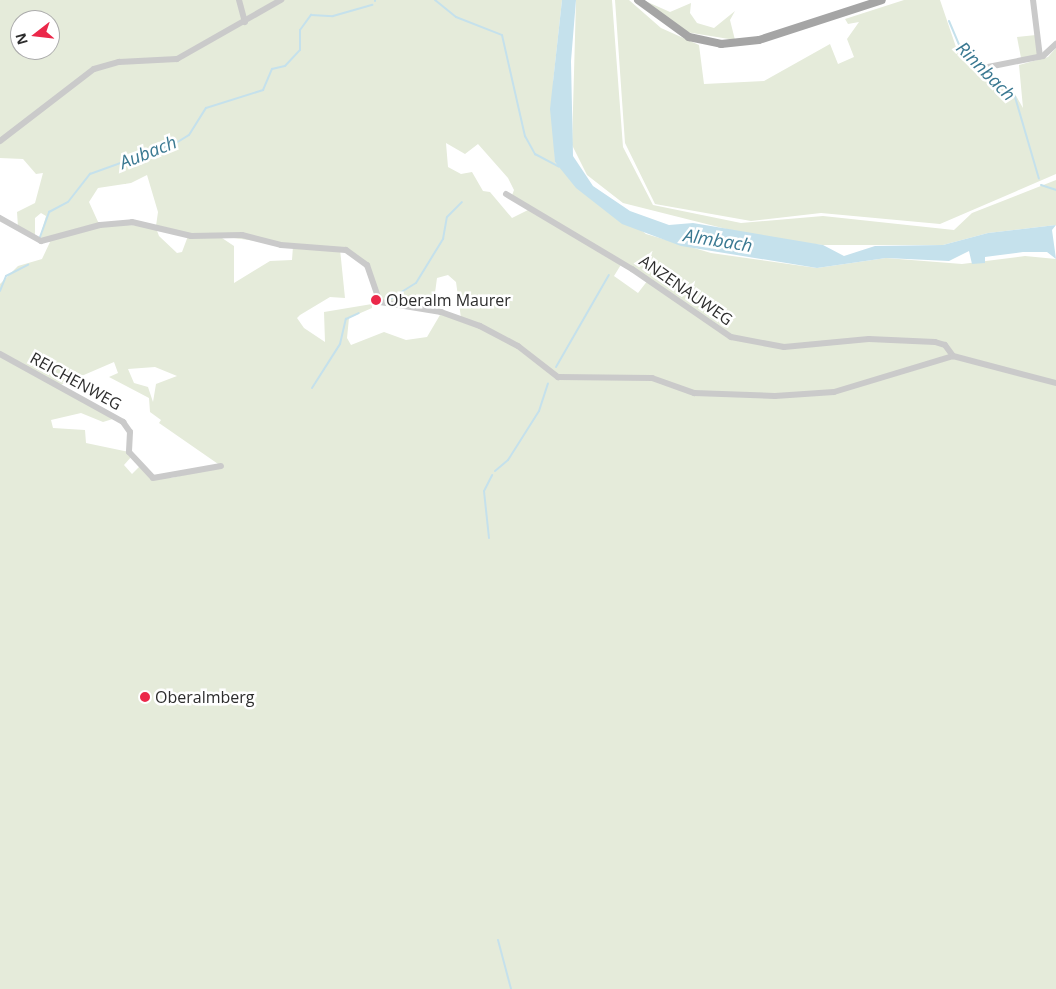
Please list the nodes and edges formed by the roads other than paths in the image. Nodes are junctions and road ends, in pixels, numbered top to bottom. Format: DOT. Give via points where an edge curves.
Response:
graph roads {
  1 [pos="239,0"];
  2 [pos="281,0"];
  3 [pos="638,0"];
  4 [pos="882,0"];
  5 [pos="1033,0"];
  6 [pos="245,22"];
  7 [pos="1056,44"];
  8 [pos="1040,57"];
  9 [pos="988,67"];
  10 [pos="0,141"];
  11 [pos="506,194"];
  12 [pos="0,218"];
  13 [pos="0,354"];
  14 [pos="953,356"];
  15 [pos="1056,383"];
  16 [pos="221,466"];
  1 -- 6 [label="street"];
  2 -- 6 [label="street"];
  3 -- 4 [label="main road" via="688,37 721,44 772,36"];
  5 -- 8 [label="street"];
  6 -- 10 [label="street" via="177,59 119,62 94,69"];
  7 -- 8 [label="street"];
  8 -- 9 [label="street"];
  11 -- 14 [label="street, ANZENAUWEG" via="632,269 711,327 739,340 784,347 868,339 935,342 949,348"];
  12 -- 14 [label="street" via="41,241 100,225 132,222 191,236 242,235 281,245 346,250 367,265 380,302 441,312 474,323 518,346 558,377 652,378 694,393 775,396 834,392"];
  13 -- 16 [label="street, REICHENWEG" via="123,422 130,432 128,452 153,478"];
  14 -- 15 [label="street"];
}
